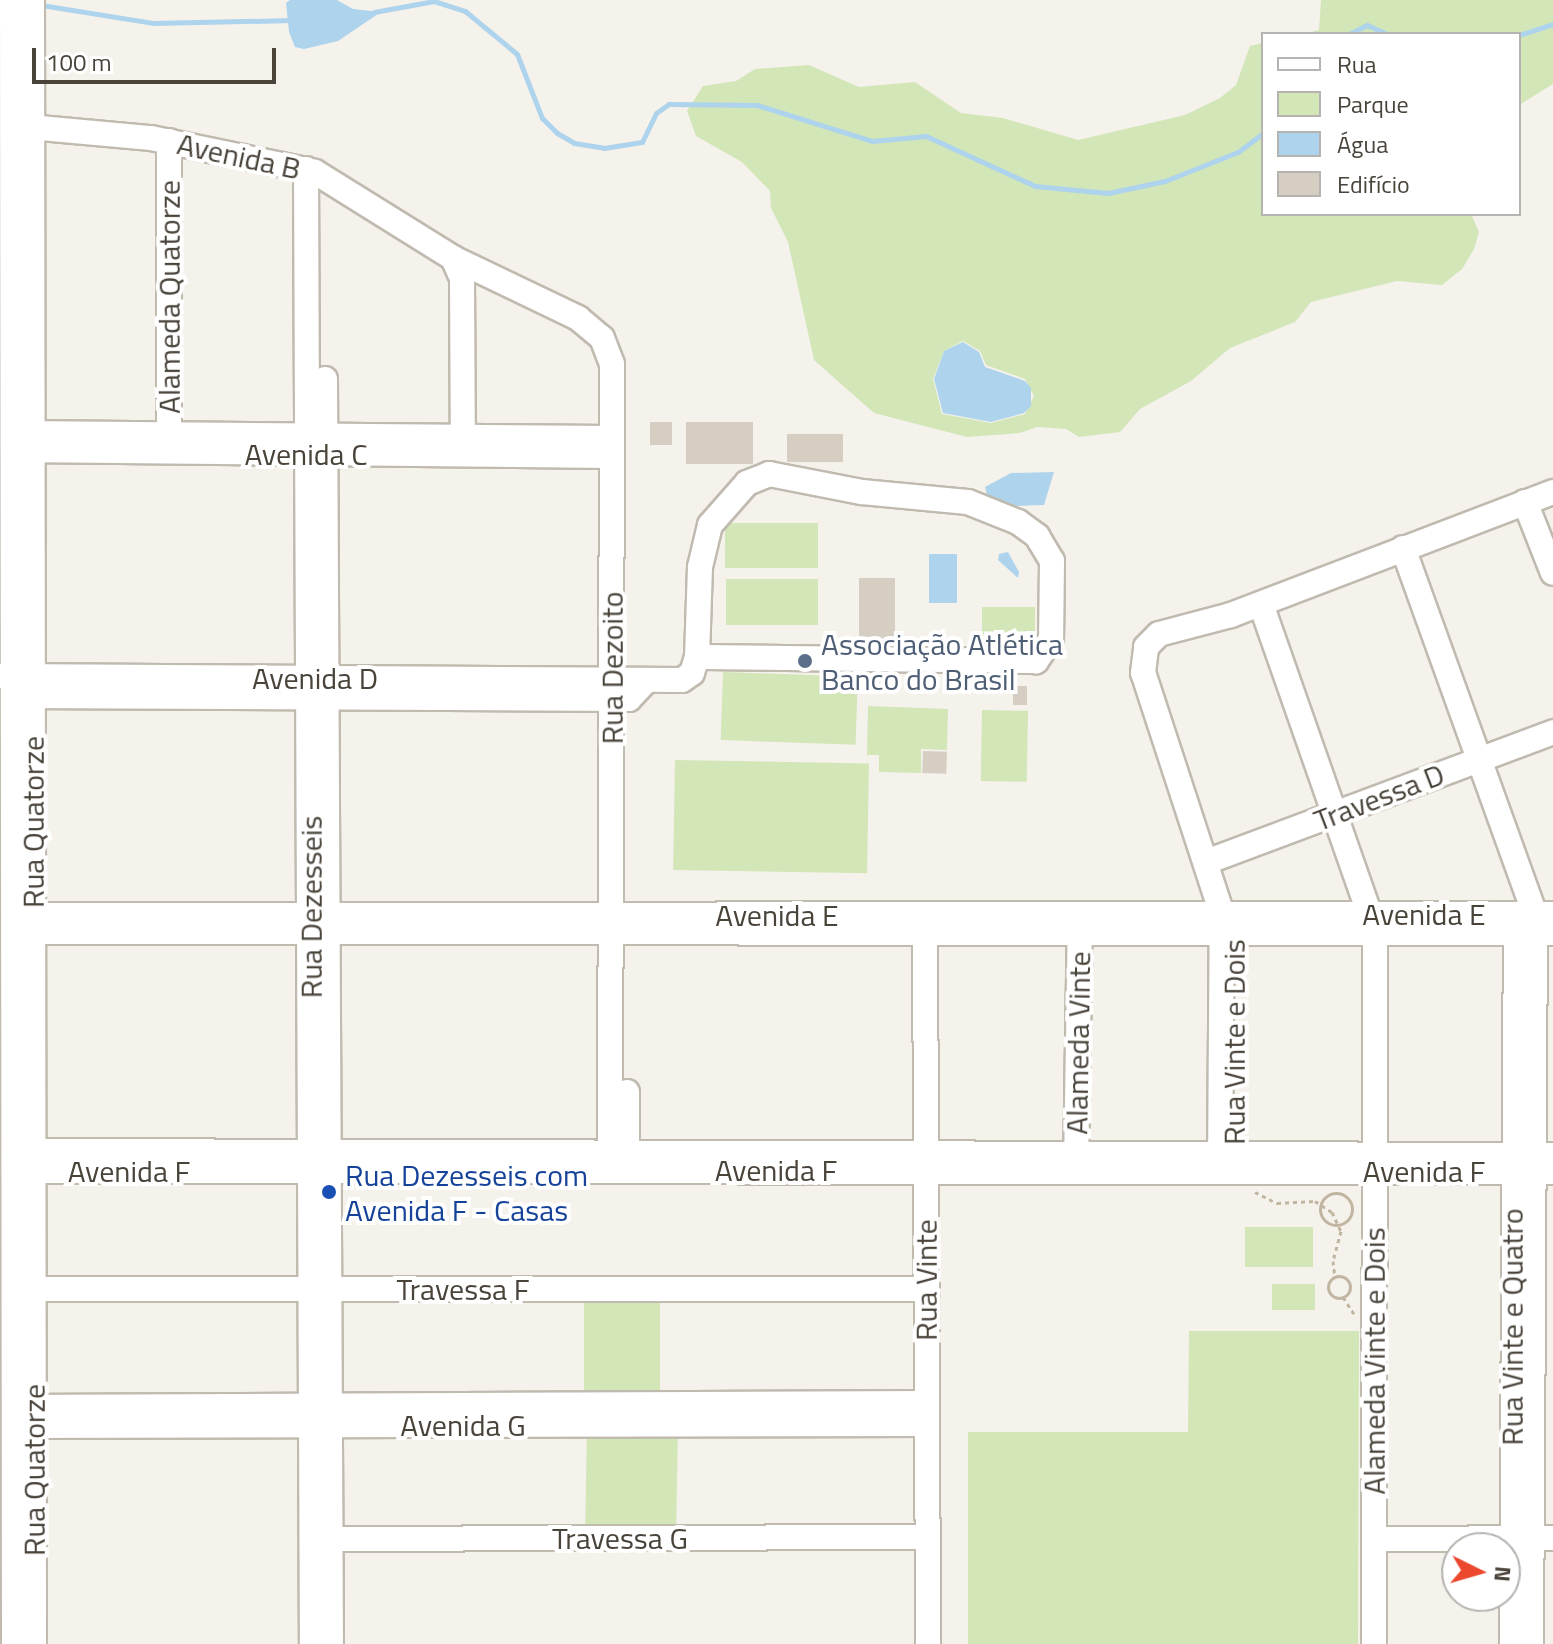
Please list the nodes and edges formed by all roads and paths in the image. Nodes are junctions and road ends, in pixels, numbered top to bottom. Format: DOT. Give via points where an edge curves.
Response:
graph roads {
  1 [pos="22,6"];
  2 [pos="15,126"];
  3 [pos="169,141"];
  4 [pos="314,173"];
  5 [pos="453,258"];
  6 [pos="15,442"];
  7 [pos="168,444"];
  8 [pos="317,446"];
  9 [pos="463,446"];
  10 [pos="611,447"];
  11 [pos="1553,492"];
  12 [pos="1525,502"];
  13 [pos="1403,548"];
  14 [pos="1553,573"];
  15 [pos="1261,604"];
  16 [pos="697,657"];
  17 [pos="15,686"];
  18 [pos="320,687"];
  19 [pos="626,688"];
  20 [pos="1553,732"];
  21 [pos="1483,758"];
  22 [pos="1334,815"];
  23 [pos="1206,862"];
  24 [pos="319,923"];
  25 [pos="1535,923"];
  26 [pos="16,924"];
  27 [pos="619,924"];
  28 [pos="1080,924"];
  29 [pos="1228,924"];
  30 [pos="1372,924"];
  31 [pos="933,925"];
  32 [pos="16,1161"];
  33 [pos="618,1161"];
  34 [pos="933,1161"];
  35 [pos="320,1162"];
  36 [pos="1076,1162"];
  37 [pos="1374,1162"];
  38 [pos="1532,1163"];
  39 [pos="1231,1164"];
  40 [pos="1321,1204"];
  41 [pos="1340,1224"];
  42 [pos="1335,1277"];
  43 [pos="15,1289"];
  44 [pos="320,1289"];
  45 [pos="926,1289"];
  46 [pos="927,1414"];
  47 [pos="320,1415"];
  48 [pos="16,1416"];
  49 [pos="928,1537"];
  50 [pos="1532,1538"];
  51 [pos="321,1539"];
  52 [pos="1374,1539"];
  53 [pos="14,1644"];
  54 [pos="34,1644"];
  55 [pos="312,1644"];
  56 [pos="331,1644"];
  57 [pos="928,1644"];
  58 [pos="944,1644"];
  59 [pos="1374,1644"];
  60 [pos="1512,1644"];
  61 [pos="1531,1644"];
  1 -- 2 [label="street, Rua Quatorze"];
  2 -- 3 [label="street, Avenida B"];
  2 -- 6 [label="street, Rua Quatorze"];
  3 -- 4 [label="street, Avenida B"];
  3 -- 7 [label="street, Alameda Quatorze"];
  4 -- 5 [label="street, Avenida B"];
  4 -- 8 [label="street, Rua Dezesseis"];
  5 -- 9 [label="street" via="462,278"];
  5 -- 10 [label="street, Rua Dezoito" via="560,308 602,338 612,364"];
  6 -- 7 [label="street, Avenida C"];
  6 -- 17 [label="street, Rua Quatorze"];
  7 -- 8 [label="street, Avenida C"];
  8 -- 9 [label="street, Avenida C"];
  8 -- 18 [label="street, Rua Dezesseis"];
  9 -- 10 [label="street, Avenida C"];
  10 -- 19 [label="street, Rua Dezoito"];
  11 -- 12 [label="street"];
  12 -- 13 [label="street"];
  12 -- 14 [label="street"];
  13 -- 15 [label="street"];
  13 -- 21 [label="street, Rua Vinte e Quatro"];
  15 -- 22 [label="street, Alameda Vinte e Dois"];
  15 -- 23 [label="street, Rua Vinte e Dois" via="1159,634 1149,642 1143,673"];
  16 -- 16 [label="street" via="700,567 710,525 729,499 762,476 795,476 862,492 968,502 1018,522 1037,536 1052,561 1051,639 1036,661"];
  16 -- 19 [label="street, Avenida D" via="685,679"];
  17 -- 18 [label="street, Avenida D"];
  17 -- 26 [label="street, Rua Quatorze"];
  18 -- 19 [label="street, Avenida D"];
  18 -- 24 [label="street, Rua Dezesseis"];
  19 -- 27 [label="street, Rua Dezoito"];
  20 -- 21 [label="street, Travessa D"];
  21 -- 22 [label="street, Travessa D"];
  21 -- 25 [label="street, Rua Vinte e Quatro"];
  22 -- 23 [label="street, Travessa D"];
  22 -- 30 [label="street, Alameda Vinte e Dois"];
  23 -- 29 [label="street, Rua Vinte e Dois"];
  24 -- 26 [label="street, Avenida E"];
  24 -- 27 [label="street, Avenida E"];
  24 -- 35 [label="street, Rua Dezesseis"];
  25 -- 30 [label="street, Avenida E"];
  25 -- 38 [label="street, Rua Vinte e Quatro"];
  26 -- 32 [label="street, Rua Quatorze"];
  27 -- 31 [label="street, Avenida E"];
  27 -- 31 [label="street, Avenida E" via="709,934"];
  27 -- 33 [label="street, Rua Dezoito"];
  28 -- 29 [label="street, Avenida E"];
  28 -- 31 [label="street, Avenida E"];
  28 -- 36 [label="street, Alameda Vinte"];
  29 -- 30 [label="street, Avenida E"];
  29 -- 39 [label="street, Rua Vinte e Dois"];
  30 -- 37 [label="street, Alameda Vinte e Dois"];
  31 -- 34 [label="street, Rua Vinte"];
  32 -- 35 [label="street, Avenida F"];
  32 -- 43 [label="street, Rua Quatorze"];
  33 -- 34 [label="street, Avenida F"];
  33 -- 34 [label="street, Avenida F" via="724,1151"];
  33 -- 35 [label="street, Avenida F"];
  34 -- 36 [label="street, Avenida F"];
  34 -- 45 [label="street, Rua Vinte"];
  34 -- 58 [label="street, Rua Vinte"];
  35 -- 44 [label="street, Rua Dezesseis"];
  36 -- 39 [label="street, Avenida F"];
  37 -- 38 [label="street, Avenida F"];
  37 -- 39 [label="street, Avenida F"];
  37 -- 52 [label="street, Alameda Vinte e Dois"];
  38 -- 50 [label="street, Rua Vinte e Quatro"];
  39 -- 40 [label="path" via="1263,1198"];
  40 -- 41 [label="path"];
  40 -- 41 [label="path" via="1324,1219"];
  40 -- 41 [label="path" via="1334,1194 1348,1199 1351,1214"];
  41 -- 42 [label="path"];
  42 -- 42 [label="path" via="1328,1292 1343,1298 1349,1283"];
  43 -- 44 [label="street, Travessa F"];
  43 -- 48 [label="street, Rua Quatorze"];
  44 -- 45 [label="street, Travessa F"];
  44 -- 47 [label="street, Rua Dezesseis"];
  45 -- 46 [label="street, Rua Vinte"];
  46 -- 47 [label="street, Avenida G"];
  46 -- 49 [label="street, Rua Vinte"];
  47 -- 48 [label="street, Avenida G"];
  47 -- 51 [label="street, Rua Dezesseis"];
  48 -- 53 [label="street, Rua Quatorze"];
  48 -- 54 [label="street, Rua Quatorze"];
  49 -- 51 [label="street, Travessa G"];
  49 -- 57 [label="street, Rua Vinte"];
  50 -- 52 [label="street"];
  50 -- 60 [label="street, Rua Vinte e Quatro"];
  50 -- 61 [label="street, Rua Vinte e Quatro"];
  51 -- 55 [label="street, Rua Dezesseis"];
  51 -- 56 [label="street, Rua Dezesseis"];
  52 -- 59 [label="street, Alameda Vinte e Dois"];
}
